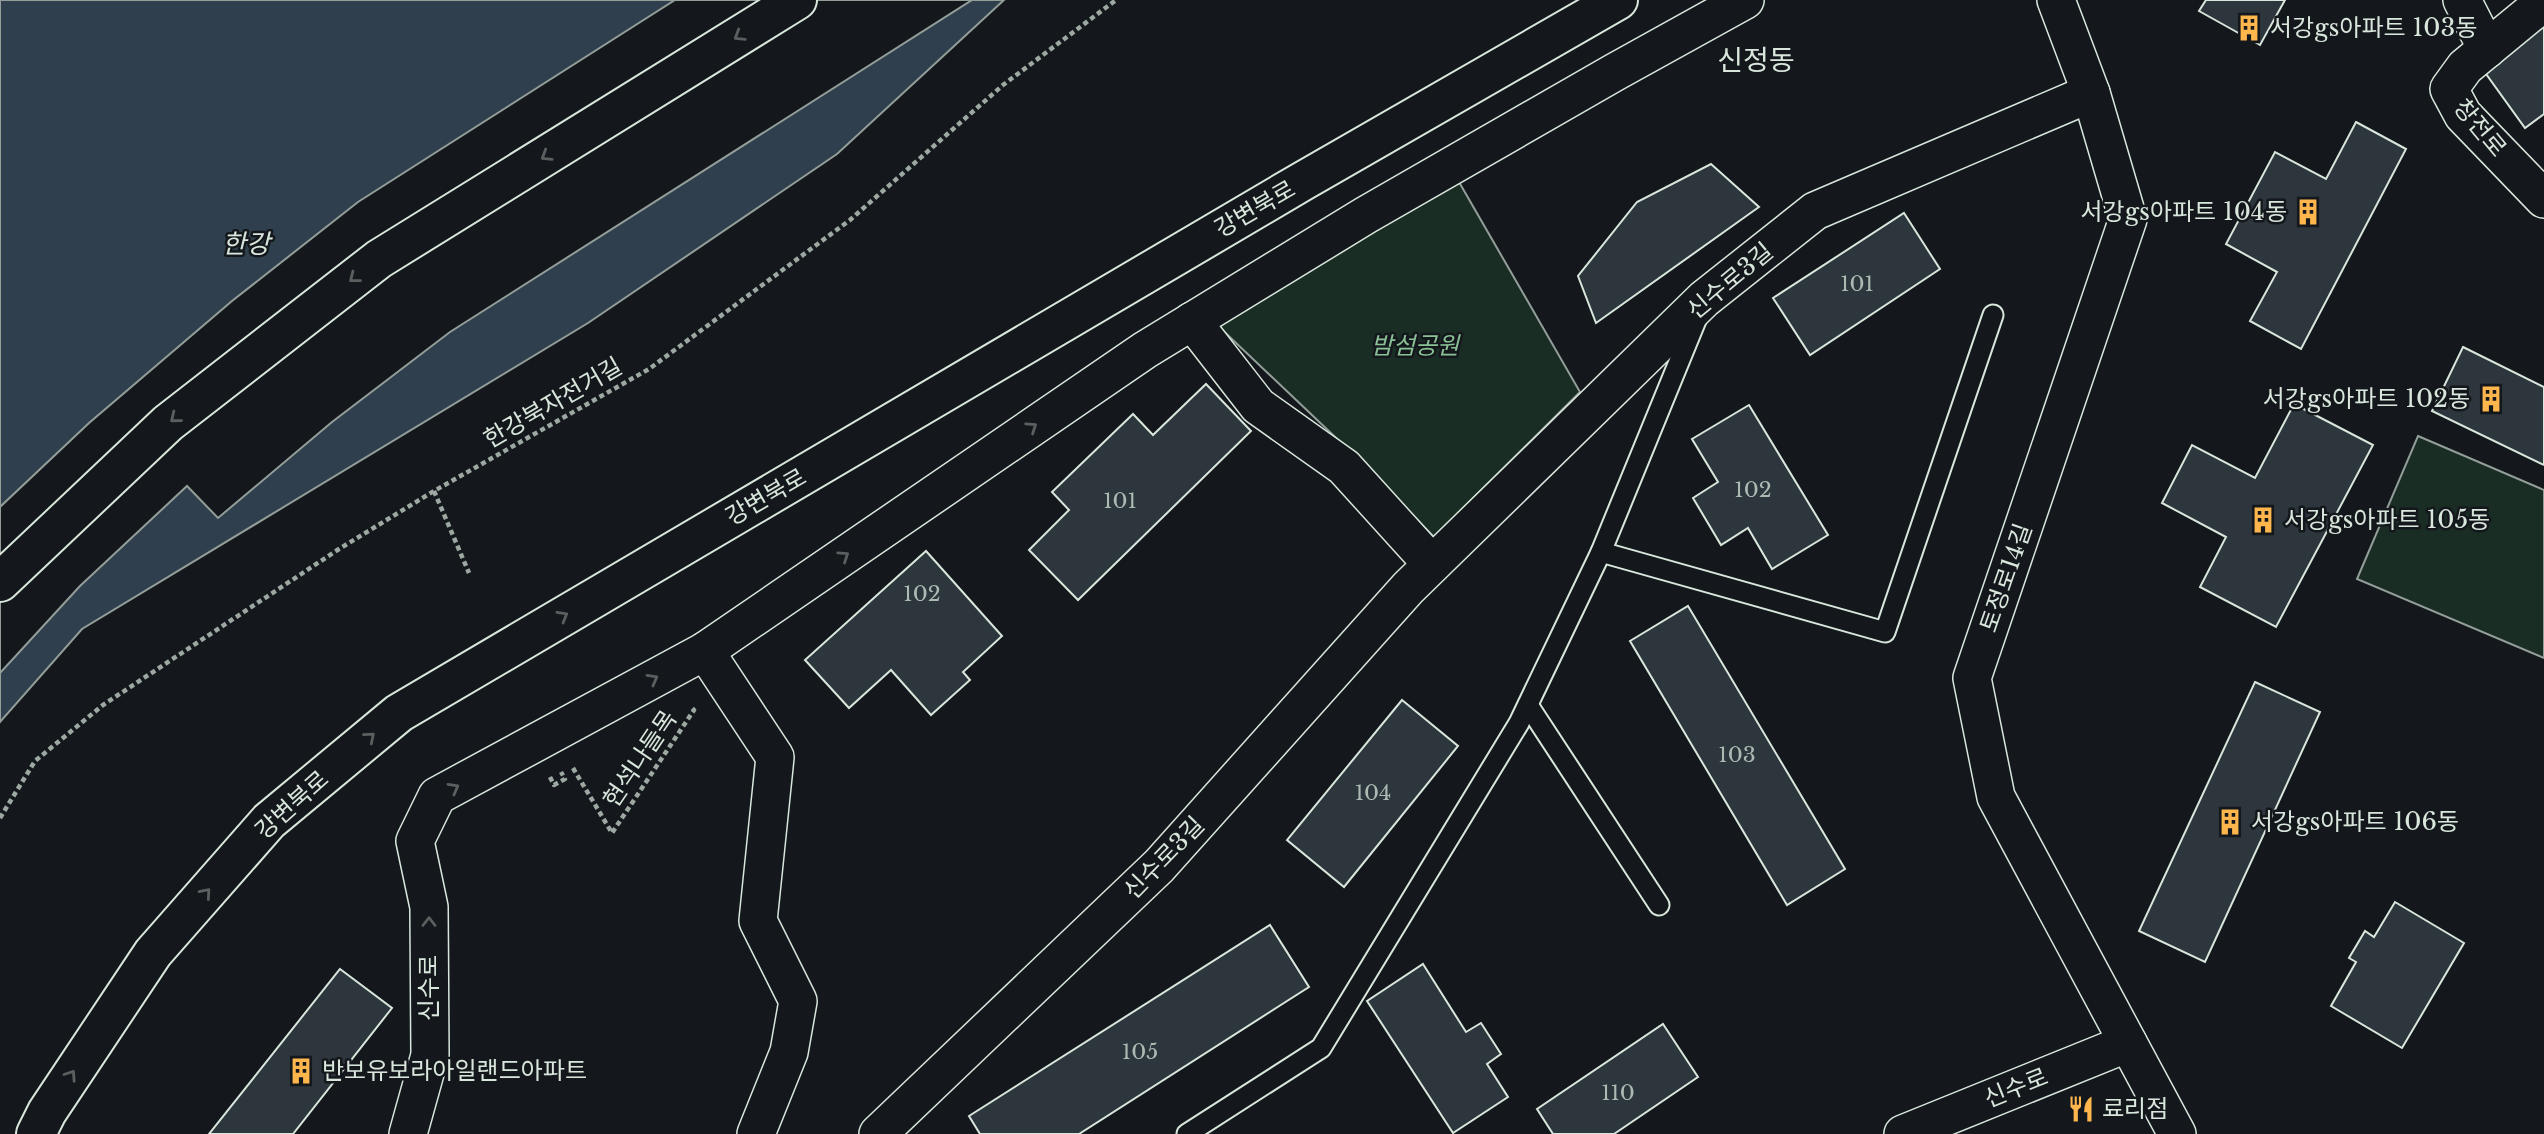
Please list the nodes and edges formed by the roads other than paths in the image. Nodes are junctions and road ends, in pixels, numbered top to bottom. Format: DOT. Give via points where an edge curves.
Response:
graph roads {
  1 [pos="797,0"];
  2 [pos="1618,0"];
  3 [pos="1745,0"];
  4 [pos="2056,0"];
  5 [pos="2462,0"];
  6 [pos="2544,2"];
  7 [pos="2487,49"];
  8 [pos="2091,93"];
  9 [pos="2544,199"];
  10 [pos="1704,299"];
  11 [pos="1993,315"];
  12 [pos="1192,321"];
  13 [pos="1601,552"];
  14 [pos="1432,564"];
  15 [pos="0,582"];
  16 [pos="705,651"];
  17 [pos="1528,705"];
  18 [pos="1659,905"];
  19 [pos="2128,1043"];
  20 [pos="36,1134"];
  21 [pos="408,1134"];
  22 [pos="756,1134"];
  23 [pos="878,1134"];
  24 [pos="1187,1134"];
  25 [pos="1903,1134"];
  26 [pos="2177,1134"];
  1 -- 15 [label="highway, one-way" via="379,259 168,423"];
  20 -- 2 [label="highway, 강변북로, one-way" via="153,953 269,821 399,713"];
  3 -- 12 [label="street" via="1366,215"];
  4 -- 8 [label="street, 토정로14길"];
  5 -- 7 [label="street"];
  6 -- 7 [label="street, 창전로"];
  7 -- 9 [label="street, 창전로" via="2465,67 2449,89 2463,115"];
  8 -- 10 [label="street, 신수로3길" via="1815,211"];
  8 -- 19 [label="street, 토정로14길" via="2128,219 1972,678 1996,797"];
  10 -- 13 [label="lane"];
  10 -- 14 [label="street, 신수로3길"];
  11 -- 13 [label="lane" via="1885,632"];
  12 -- 14 [label="street" via="1258,406 1344,467"];
  16 -- 12 [label="street, one-way"];
  13 -- 17 [label="lane"];
  14 -- 23 [label="street, 신수로3길" via="1160,866"];
  21 -- 16 [label="street, 신수로, one-way" via="430,1055 429,907 415,841 438,796"];
  16 -- 22 [label="street" via="775,757 758,921 798,1001 789,1052"];
  17 -- 18 [label="lane"];
  17 -- 24 [label="lane" via="1321,1048"];
  19 -- 25 [label="street, 신수로"];
  19 -- 26 [label="street, 토정로14길"];
}
